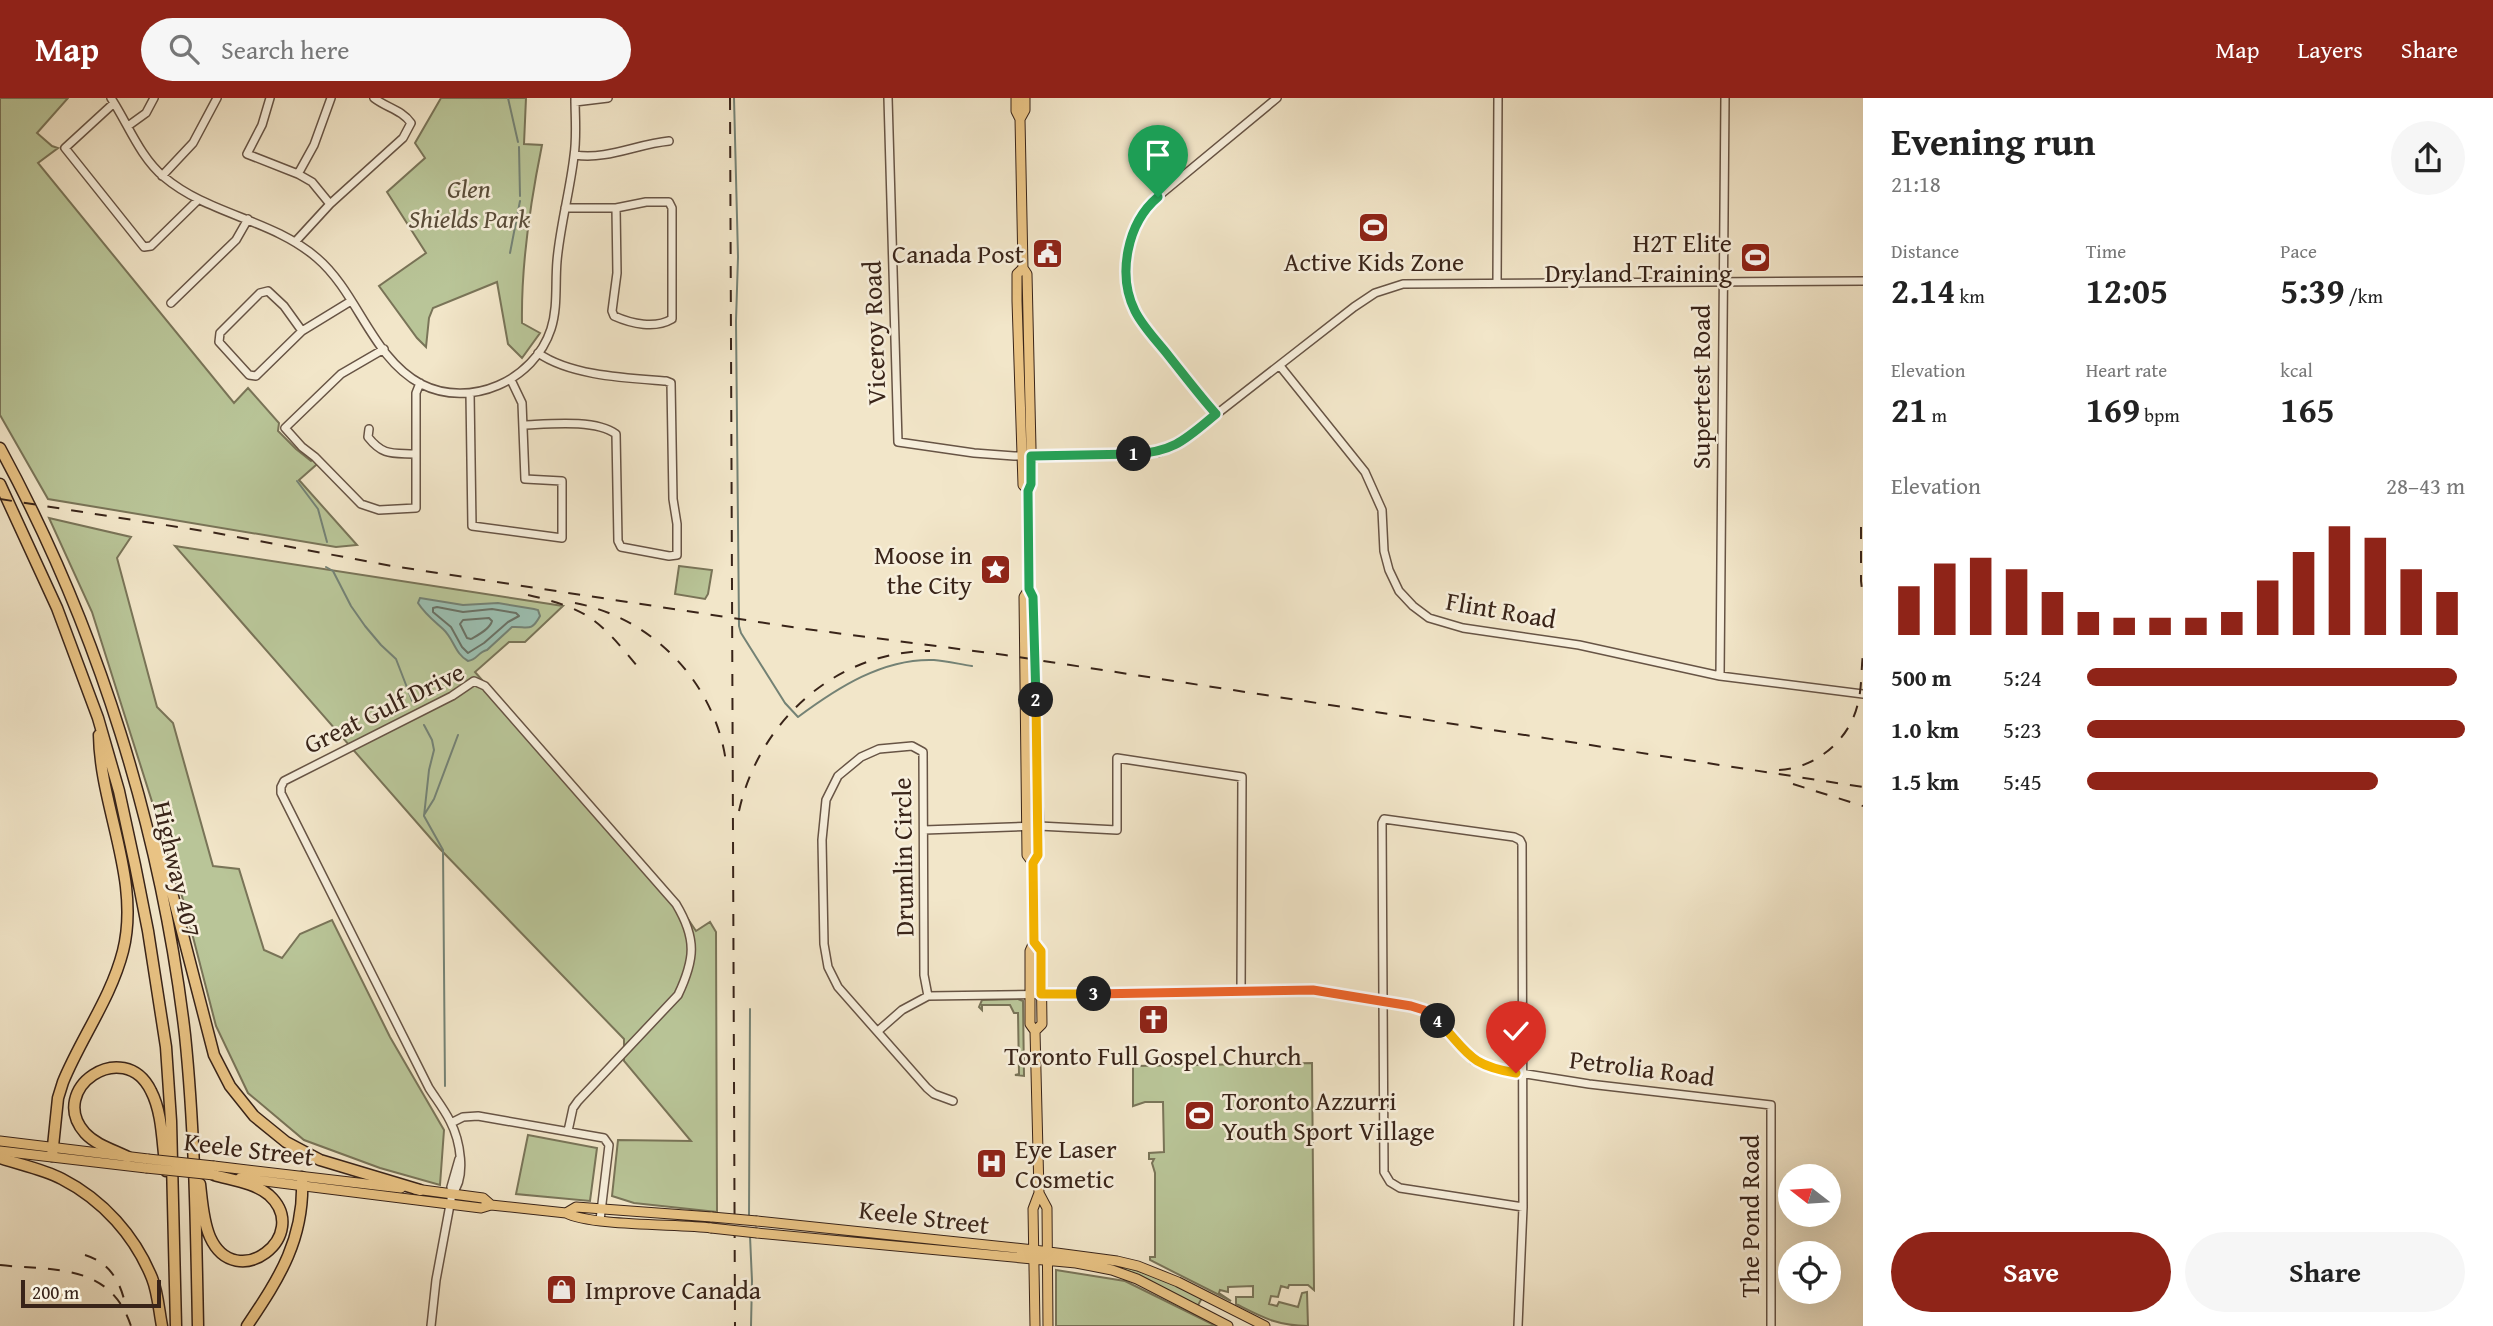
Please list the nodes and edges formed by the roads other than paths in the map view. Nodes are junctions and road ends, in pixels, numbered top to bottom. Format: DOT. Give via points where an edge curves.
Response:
graph roads {
  1 [pos="154,98"];
  2 [pos="217,98"];
  3 [pos="271,98"];
  4 [pos="331,98"];
  5 [pos="374,98"];
  6 [pos="608,98"];
  7 [pos="888,98"];
  8 [pos="1016,98"];
  9 [pos="1025,98"];
  10 [pos="1278,98"];
  11 [pos="1497,98"];
  12 [pos="1725,98"];
  13 [pos="113,100"];
  14 [pos="575,100"];
  15 [pos="1020,119"];
  16 [pos="128,126"];
  17 [pos="668,141"];
  18 [pos="575,155"];
  19 [pos="298,174"];
  20 [pos="162,176"];
  21 [pos="198,201"];
  22 [pos="330,204"];
  23 [pos="565,208"];
  24 [pos="616,208"];
  25 [pos="248,219"];
  26 [pos="296,241"];
  27 [pos="1024,268"];
  28 [pos="1722,281"];
  29 [pos="1863,281"];
  30 [pos="1497,282"];
  31 [pos="351,301"];
  32 [pos="1017,301"];
  33 [pos="1028,301"];
  34 [pos="172,303"];
  35 [pos="302,331"];
  36 [pos="384,349"];
  37 [pos="538,353"];
  38 [pos="1280,366"];
  39 [pos="511,380"];
  40 [pos="420,383"];
  41 [pos="470,393"];
  42 [pos="1216,414"];
  43 [pos="524,425"];
  44 [pos="369,429"];
  45 [pos="0,447"];
  46 [pos="414,454"];
  47 [pos="1027,456"];
  48 [pos="0,484"];
  49 [pos="1720,676"];
  50 [pos="1863,694"];
  51 [pos="98,718"];
  52 [pos="1033,827"];
  53 [pos="924,830"];
  54 [pos="148,833"];
  55 [pos="1034,942"];
  56 [pos="1241,991"];
  57 [pos="1030,994"];
  58 [pos="1041,994"];
  59 [pos="928,996"];
  60 [pos="1382,1001"];
  61 [pos="878,1031"];
  62 [pos="1035,1031"];
  63 [pos="1522,1073"];
  64 [pos="953,1101"];
  65 [pos="1770,1105"];
  66 [pos="451,1122"];
  67 [pos="568,1132"];
  68 [pos="0,1141"];
  69 [pos="193,1144"];
  70 [pos="0,1151"];
  71 [pos="52,1152"];
  72 [pos="128,1157"];
  73 [pos="0,1158"];
  74 [pos="147,1163"];
  75 [pos="214,1171"];
  76 [pos="302,1181"];
  77 [pos="419,1190"];
  78 [pos="1039,1193"];
  79 [pos="451,1199"];
  80 [pos="1523,1207"];
  81 [pos="602,1209"];
  82 [pos="173,1210"];
  83 [pos="566,1213"];
  84 [pos="600,1220"];
  85 [pos="1034,1254"];
  86 [pos="1047,1256"];
  87 [pos="1208,1297"];
  88 [pos="1200,1312"];
  89 [pos="162,1326"];
  90 [pos="176,1326"];
  91 [pos="198,1326"];
  92 [pos="247,1326"];
  93 [pos="431,1326"];
  94 [pos="1035,1326"];
  95 [pos="1048,1326"];
  96 [pos="1227,1326"];
  97 [pos="1265,1326"];
  98 [pos="1518,1326"];
  99 [pos="1771,1326"];
  1 -- 16 [label="street" via="146,113"];
  2 -- 20 [label="street" via="193,143"];
  3 -- 19 [label="street" via="247,154"];
  4 -- 19 [label="street"];
  5 -- 22 [label="street" via="404,113 411,122 408,131"];
  6 -- 14 [label="street"];
  7 -- 47 [label="street, Viceroy Road" via="898,442"];
  8 -- 15 [label="main road"];
  9 -- 15 [label="main road"];
  10 -- 42 [label="street" via="1155,199 1129,241 1126,266 1136,313"];
  11 -- 30 [label="street"];
  12 -- 28 [label="street, Supertest Road"];
  13 -- 16 [label="street"];
  13 -- 21 [label="street" via="65,148 144,247 151,246"];
  14 -- 18 [label="street"];
  15 -- 27 [label="main road"];
  16 -- 20 [label="street"];
  17 -- 18 [label="street" via="600,156"];
  18 -- 23 [label="street"];
  19 -- 22 [label="street" via="312,182"];
  20 -- 21 [label="street"];
  21 -- 25 [label="street"];
  22 -- 26 [label="street"];
  23 -- 24 [label="street"];
  23 -- 37 [label="street" via="555,310"];
  24 -- 24 [label="street" via="669,201 672,319 663,325 614,316"];
  25 -- 26 [label="street"];
  25 -- 34 [label="street" via="236,240"];
  26 -- 31 [label="street" via="324,264"];
  27 -- 32 [label="main road" via="1017,274"];
  27 -- 33 [label="main road"];
  28 -- 29 [label="street"];
  28 -- 30 [label="street"];
  28 -- 49 [label="street, Supertest Road"];
  30 -- 38 [label="street" via="1403,284 1375,293"];
  31 -- 35 [label="street"];
  31 -- 36 [label="street"];
  32 -- 33 [label="main road"];
  32 -- 47 [label="main road"];
  33 -- 47 [label="main road"];
  35 -- 35 [label="street" via="256,376 219,342 220,333 260,293 268,291"];
  36 -- 40 [label="street"];
  36 -- 46 [label="street" via="341,374 285,428 361,505 379,510 416,508"];
  37 -- 39 [label="street"];
  37 -- 43 [label="street" via="567,368 671,383 677,555 621,547 618,541 617,434 576,425"];
  38 -- 42 [label="street"];
  38 -- 49 [label="street, Flint Road" via="1365,472 1382,510 1389,570 1399,591 1429,618"];
  39 -- 41 [label="street"];
  39 -- 43 [label="street" via="522,403"];
  40 -- 41 [label="street" via="444,392"];
  40 -- 46 [label="street"];
  41 -- 43 [label="street" via="472,526 562,538 562,481 525,479"];
  42 -- 47 [label="street" via="1177,445 1157,453"];
  44 -- 46 [label="street" via="368,437 376,448"];
  45 -- 54 [label="highway, Highway 407" via="69,589 111,701"];
  47 -- 52 [label="main road" via="1031,484 1029,589 1033,597"];
  48 -- 51 [label="highway, Highway 407" via="57,608"];
  49 -- 50 [label="street, Flint Road"];
  51 -- 71 [label="highway" via="99,764 120,856 127,921 117,974 63,1082"];
  51 -- 82 [label="highway, Highway 407" via="119,791 160,1001 169,1086"];
  52 -- 53 [label="street"];
  52 -- 55 [label="main road" via="1038,855 1033,863"];
  52 -- 56 [label="street" via="1117,830 1116,758 1242,777"];
  53 -- 59 [label="street, Drumlin Circle"];
  53 -- 61 [label="street, Drumlin Circle" via="923,752 912,746 879,749 861,757 838,776 826,800 822,840 825,956 838,987"];
  54 -- 69 [label="highway, Highway 407" via="181,1008"];
  54 -- 77 [label="highway" via="161,853 214,1055 230,1086 254,1116 286,1142 320,1160"];
  55 -- 57 [label="main road"];
  55 -- 58 [label="main road" via="1041,951"];
  56 -- 58 [label="street, Petrolia Road"];
  56 -- 60 [label="street, Petrolia Road" via="1313,990"];
  57 -- 58 [label="street, Petrolia Road"];
  57 -- 59 [label="street, Petrolia Road"];
  57 -- 62 [label="main road" via="1030,1024"];
  58 -- 62 [label="main road" via="1042,1024"];
  59 -- 61 [label="street"];
  60 -- 63 [label="street, Petrolia Road" via="1430,1014 1480,1064"];
  60 -- 63 [label="street" via="1384,819 1514,837 1521,842"];
  60 -- 80 [label="street" via="1382,1166 1386,1178 1405,1190"];
  61 -- 64 [label="street" via="927,1088"];
  62 -- 78 [label="main road"];
  63 -- 65 [label="street, Petrolia Road"];
  63 -- 80 [label="street"];
  65 -- 99 [label="street, The Pond Road"];
  66 -- 67 [label="street" via="478,1116"];
  66 -- 67 [label="street, Great Gulf Drive" via="429,1088 281,787 284,781 474,681 485,686 676,904 691,934 687,976 678,995 578,1101"];
  66 -- 79 [label="street, Great Gulf Drive" via="459,1159"];
  67 -- 81 [label="street" via="604,1138 609,1145"];
  68 -- 71 [label="main road, Keele Street"];
  69 -- 75 [label="highway" via="210,1238 226,1257 257,1259 279,1238 278,1207 264,1191"];
  69 -- 91 [label="highway, Highway 407"];
  70 -- 71 [label="main road, Keele Street"];
  71 -- 72 [label="main road, Keele Street"];
  71 -- 74 [label="main road, Keele Street"];
  72 -- 74 [label="main road, Keele Street"];
  72 -- 82 [label="highway" via="95,1141 78,1122 78,1093 96,1071 127,1069 152,1091"];
  73 -- 89 [label="highway" via="62,1179 90,1196 118,1222 153,1280"];
  74 -- 75 [label="main road, Keele Street, bridge"];
  75 -- 76 [label="main road, Keele Street"];
  76 -- 77 [label="main road, Keele Street"];
  76 -- 79 [label="main road, Keele Street"];
  76 -- 92 [label="highway" via="291,1252"];
  77 -- 79 [label="main road, Keele Street"];
  78 -- 85 [label="main road" via="1034,1209"];
  78 -- 86 [label="main road" via="1046,1208"];
  79 -- 83 [label="main road, Keele Street" via="483,1198 491,1205"];
  79 -- 93 [label="street, Great Gulf Drive"];
  80 -- 98 [label="street"];
  81 -- 83 [label="main road, Keele Street" via="576,1207"];
  81 -- 84 [label="street"];
  81 -- 85 [label="main road, Keele Street, bridge" via="757,1221"];
  82 -- 90 [label="highway, Highway 407"];
  83 -- 84 [label="main road, Keele Street"];
  84 -- 85 [label="main road, Keele Street, bridge"];
  85 -- 86 [label="main road, Keele Street"];
  85 -- 94 [label="main road"];
  86 -- 87 [label="main road, Keele Street" via="1138,1266"];
  86 -- 88 [label="main road, Keele Street" via="1124,1274"];
  86 -- 95 [label="main road"];
  87 -- 88 [label="main road"];
  87 -- 97 [label="main road, Keele Street"];
  88 -- 96 [label="main road, Keele Street"];
}
